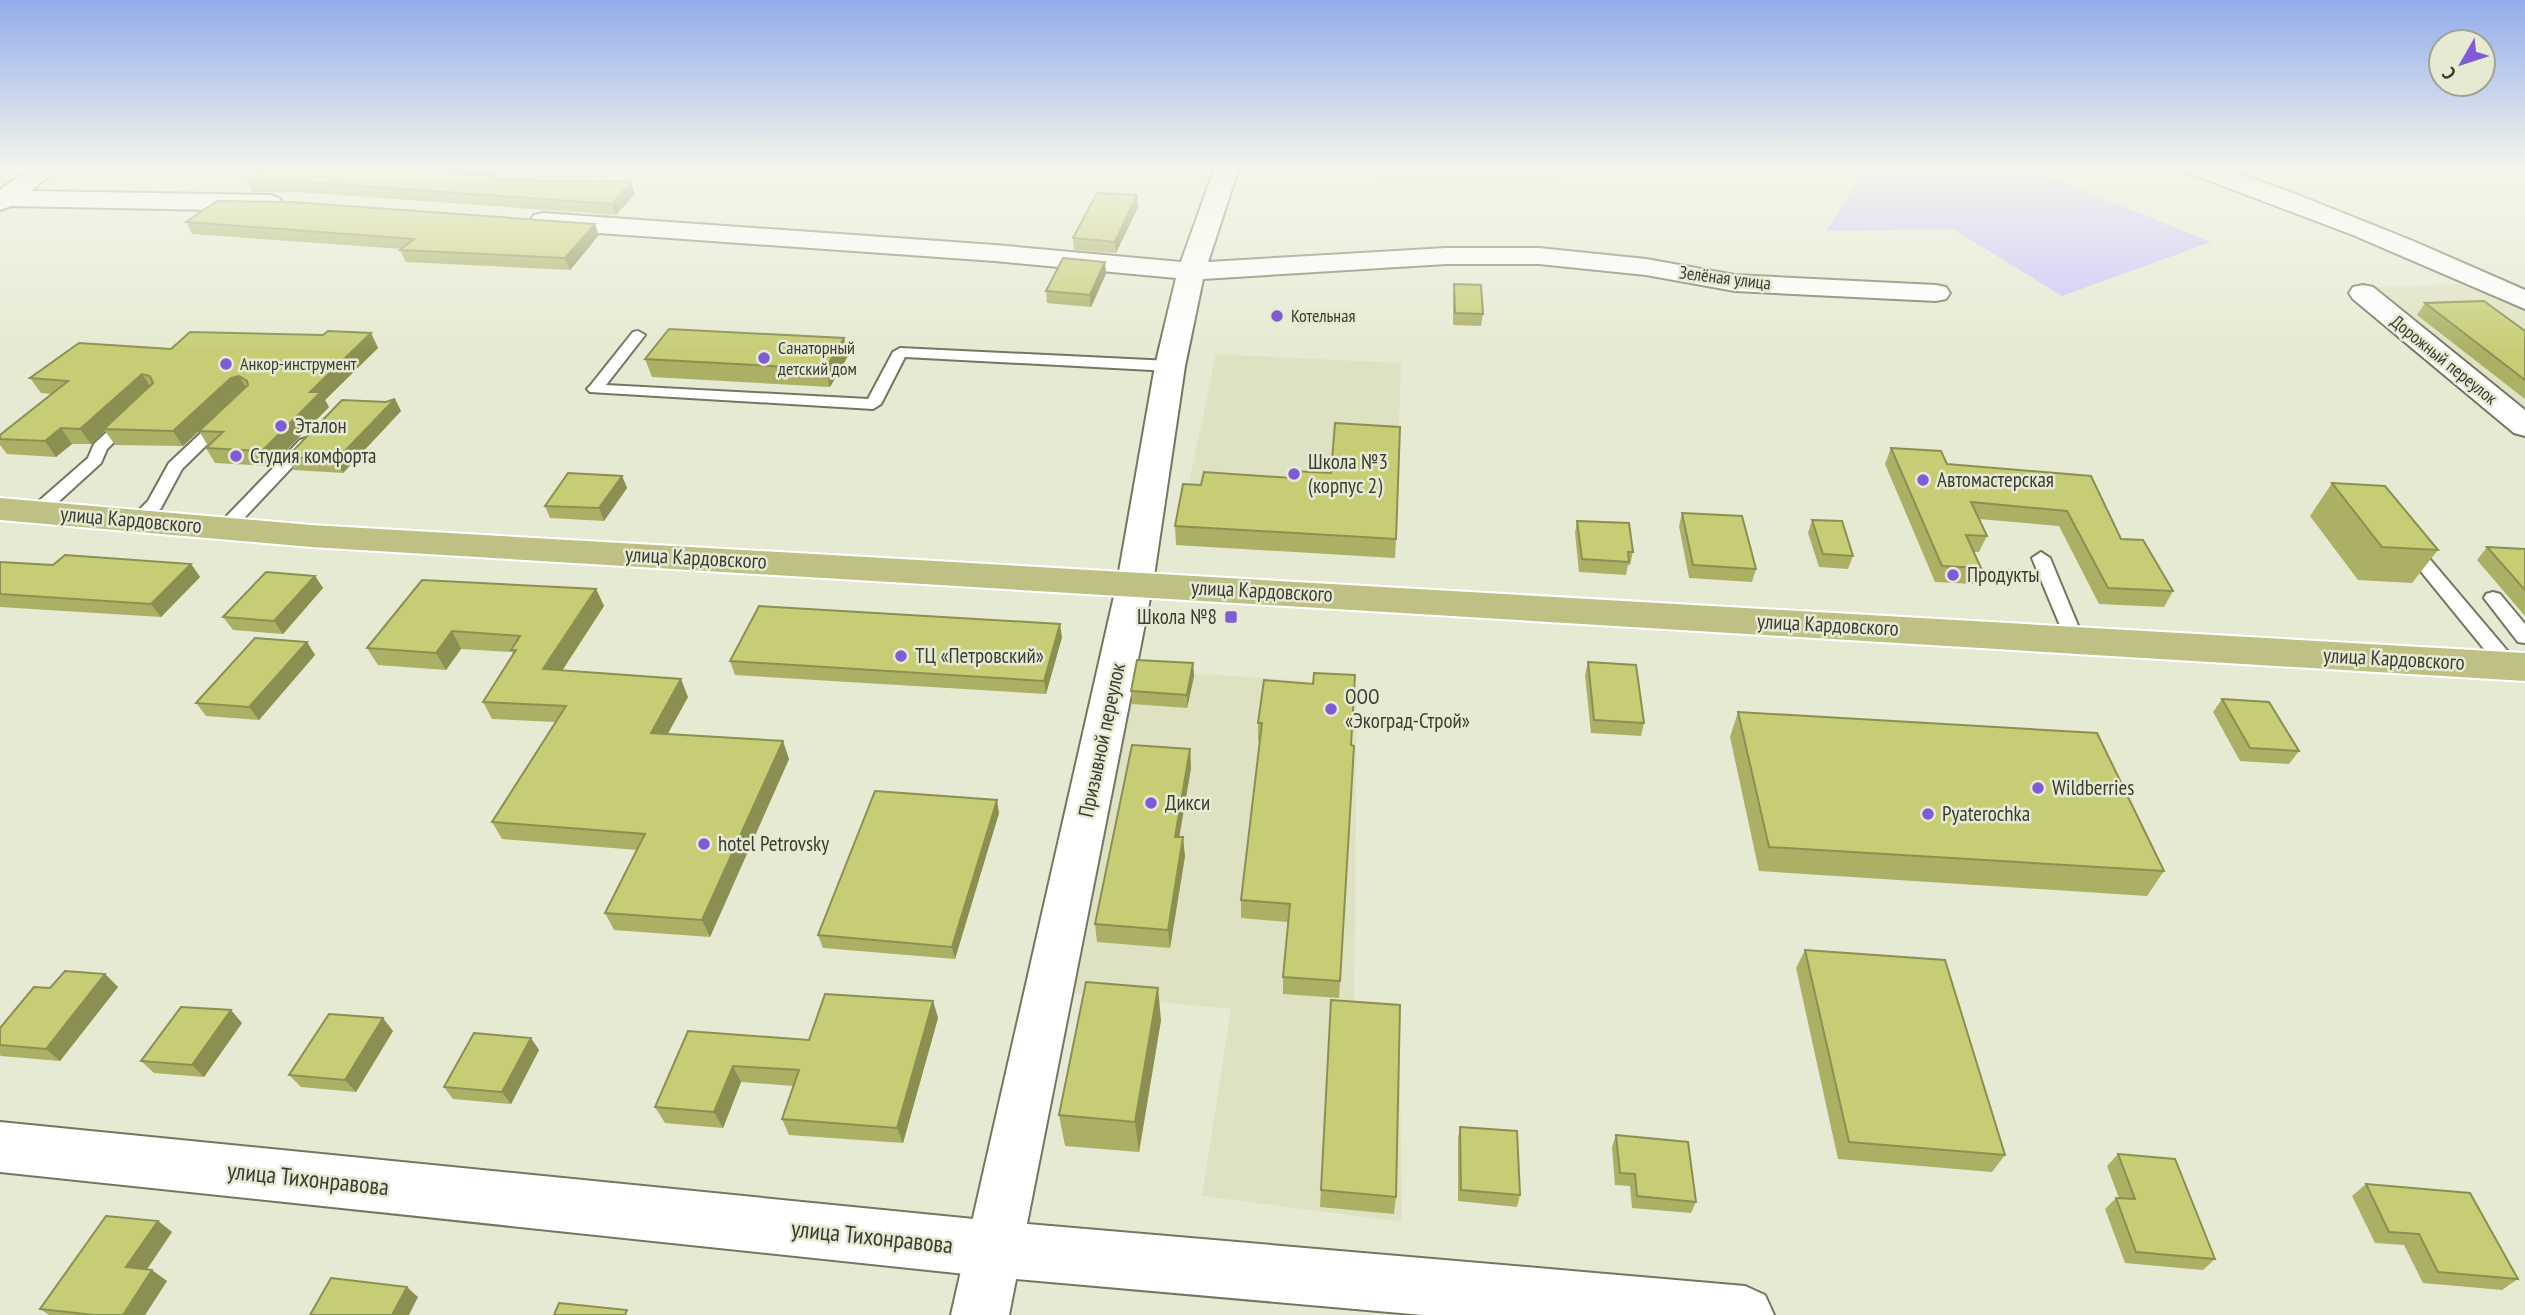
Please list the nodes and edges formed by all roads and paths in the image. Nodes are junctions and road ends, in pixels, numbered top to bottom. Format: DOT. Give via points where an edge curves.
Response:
graph roads {
  1 [pos="649,228"];
  2 [pos="1206,228"];
  3 [pos="2361,228"];
  4 [pos="1191,271"];
  5 [pos="1936,293"];
  6 [pos="2363,293"];
  7 [pos="2525,301"];
  8 [pos="638,335"];
  9 [pos="1170,366"];
  10 [pos="238,407"];
  11 [pos="136,413"];
  12 [pos="2525,426"];
  13 [pos="314,435"];
  14 [pos="0,509"];
  15 [pos="38,512"];
  16 [pos="137,521"];
  17 [pos="225,528"];
  18 [pos="2416,554"];
  19 [pos="2041,558"];
  20 [pos="2493,598"];
  21 [pos="1137,611"];
  22 [pos="2075,640"];
  23 [pos="2520,657"];
  24 [pos="6,1156"];
  25 [pos="994,1249"];
  26 [pos="980,1315"];
  27 [pos="1745,1315"];
  1 -- 4 [label="street, Зелёная улица"];
  2 -- 4 [label="street, Призывной переулок"];
  3 -- 7 [label="street"];
  4 -- 5 [label="street, Зелёная улица" via="1446,256 1539,256 1646,267 1735,283"];
  4 -- 9 [label="street, Призывной переулок"];
  6 -- 12 [label="street, Дорожный переулок"];
  8 -- 9 [label="lane" via="595,389 873,404 900,352"];
  9 -- 21 [label="street, Призывной переулок"];
  10 -- 16 [label="lane" via="175,467 155,504"];
  11 -- 15 [label="lane"];
  13 -- 17 [label="lane"];
  14 -- 15 [label="main road, улица Кардовского"];
  15 -- 16 [label="main road, улица Кардовского"];
  16 -- 17 [label="main road, улица Кардовского"];
  17 -- 21 [label="main road, улица Кардовского"];
  18 -- 23 [label="lane"];
  19 -- 22 [label="lane"];
  20 -- 23 [label="lane"];
  21 -- 22 [label="main road, улица Кардовского"];
  21 -- 25 [label="street, Призывной переулок"];
  22 -- 23 [label="main road, улица Кардовского"];
  24 -- 25 [label="street, улица Тихонравова"];
  25 -- 26 [label="street, Призывной переулок"];
  25 -- 27 [label="street, улица Тихонравова"];
}
